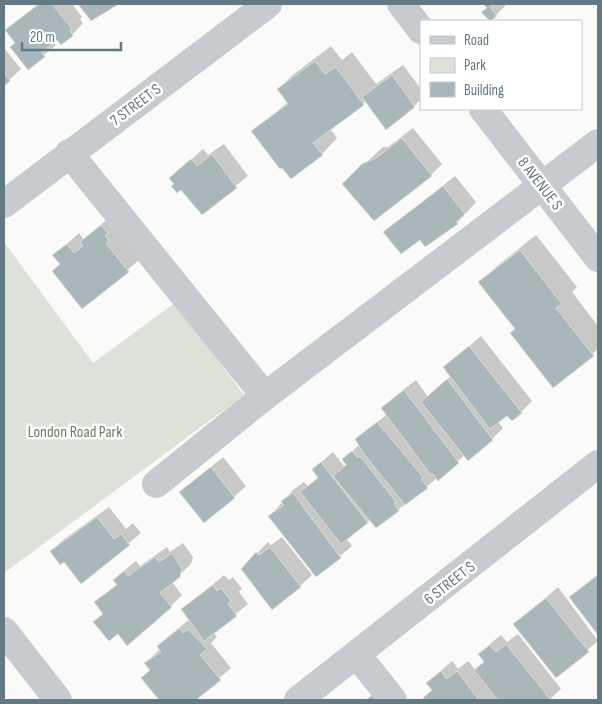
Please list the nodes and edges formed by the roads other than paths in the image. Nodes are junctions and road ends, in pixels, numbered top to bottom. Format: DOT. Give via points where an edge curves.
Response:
graph roads {
  1 [pos="268,4"];
  2 [pos="400,4"];
  3 [pos="420,29"];
  4 [pos="484,110"];
  5 [pos="598,142"];
  6 [pos="69,153"];
  7 [pos="543,186"];
  8 [pos="4,204"];
  9 [pos="598,258"];
  10 [pos="265,396"];
  11 [pos="598,464"];
  12 [pos="156,484"];
  13 [pos="4,631"];
  14 [pos="357,655"];
  15 [pos="58,700"];
  16 [pos="298,700"];
  17 [pos="393,700"];
  1 -- 6 [label="street, 7 STREET S"];
  2 -- 3 [label="street"];
  4 -- 7 [label="street, 8 AVENUE S"];
  5 -- 7 [label="street"];
  6 -- 8 [label="street, 7 STREET S"];
  6 -- 10 [label="street"];
  7 -- 9 [label="street, 8 AVENUE S"];
  7 -- 10 [label="street"];
  10 -- 12 [label="street"];
  11 -- 14 [label="street, 6 STREET S"];
  13 -- 15 [label="street"];
  14 -- 16 [label="street, 6 STREET S"];
  14 -- 17 [label="street"];
}
